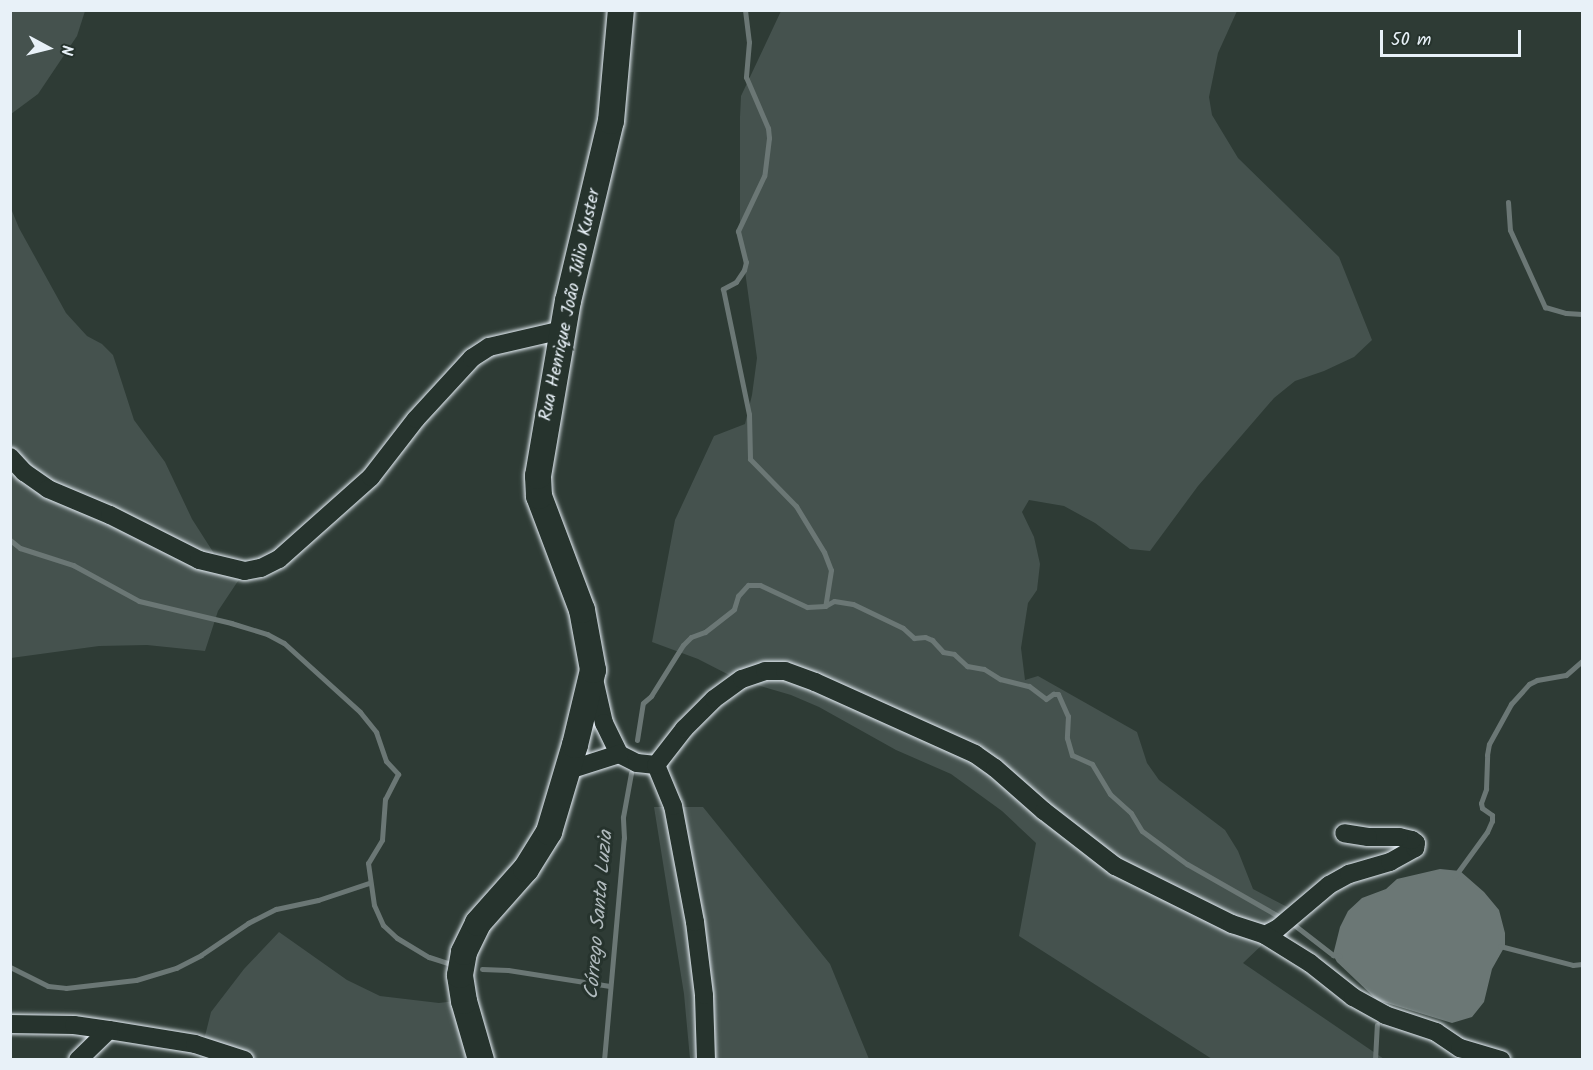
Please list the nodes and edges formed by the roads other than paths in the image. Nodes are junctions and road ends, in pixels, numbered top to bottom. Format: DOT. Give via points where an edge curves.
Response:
graph roads {
  1 [pos="621,10"];
  2 [pos="562,330"];
  3 [pos="10,457"];
  4 [pos="593,670"];
  5 [pos="619,753"];
  6 [pos="656,765"];
  7 [pos="566,771"];
  8 [pos="1344,832"];
  9 [pos="1265,935"];
  10 [pos="10,1024"];
  11 [pos="109,1030"];
  12 [pos="78,1059"];
  13 [pos="244,1059"];
  14 [pos="480,1059"];
  15 [pos="706,1059"];
  16 [pos="1501,1059"];
  1 -- 2 [label="street, Rua Henrique João Júlio Kuster" via="611,121"];
  2 -- 3 [label="street" via="489,347 472,358 370,477 279,559 261,568 245,571 199,560 138,528 48,489"];
  2 -- 4 [label="street, Rua Henrique João Júlio Kuster" via="543,434 539,496 582,610"];
  4 -- 5 [label="street" via="604,723"];
  4 -- 7 [label="street, Rua Henrique João Júlio Kuster"];
  5 -- 6 [label="street" via="637,763"];
  5 -- 7 [label="street"];
  6 -- 9 [label="street" via="684,729 730,686 765,671 784,671 975,754 1115,866 1223,920"];
  6 -- 15 [label="street" via="674,806 695,922 704,995"];
  7 -- 14 [label="street, Rua Henrique João Júlio Kuster" via="549,832 537,853 478,923 464,952 460,975"];
  8 -- 9 [label="street" via="1399,837 1416,843 1415,848 1390,862 1349,874 1329,885"];
  9 -- 16 [label="street" via="1368,1006 1436,1032 1460,1048"];
  10 -- 11 [label="street"];
  11 -- 12 [label="street"];
  11 -- 13 [label="street" via="195,1044"];
}
